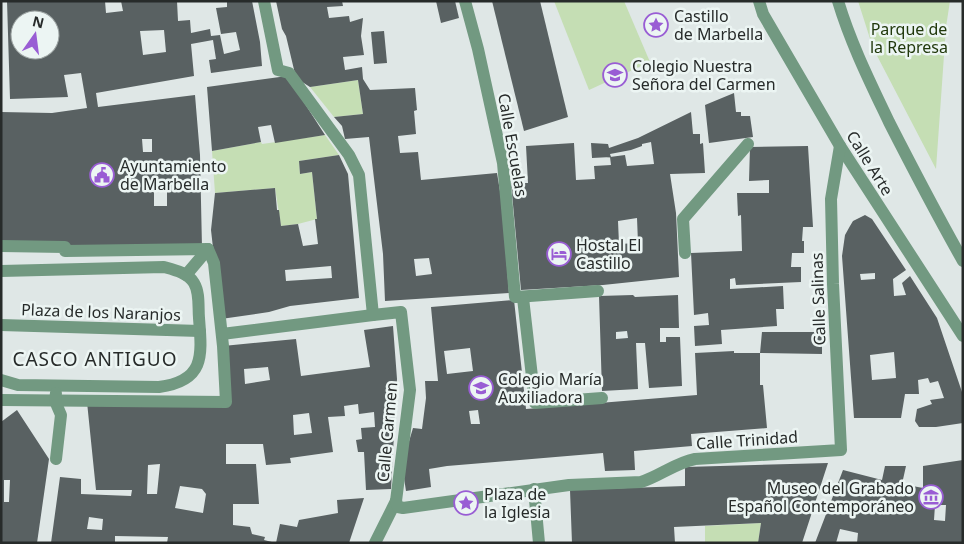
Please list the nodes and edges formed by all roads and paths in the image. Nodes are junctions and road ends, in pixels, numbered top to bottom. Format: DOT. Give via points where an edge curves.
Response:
graph roads {
  1 [pos="264,1"];
  2 [pos="465,1"];
  3 [pos="759,1"];
  4 [pos="838,1"];
  5 [pos="748,144"];
  6 [pos="840,146"];
  7 [pos="1,246"];
  8 [pos="208,249"];
  9 [pos="685,253"];
  10 [pos="963,261"];
  11 [pos="1,271"];
  12 [pos="186,275"];
  13 [pos="598,291"];
  14 [pos="519,297"];
  15 [pos="373,314"];
  16 [pos="1,325"];
  17 [pos="200,334"];
  18 [pos="222,334"];
  19 [pos="963,336"];
  20 [pos="1,380"];
  21 [pos="56,385"];
  22 [pos="602,398"];
  23 [pos="1,400"];
  24 [pos="55,401"];
  25 [pos="841,450"];
  26 [pos="56,459"];
  27 [pos="534,489"];
  28 [pos="397,496"];
  29 [pos="375,543"];
  30 [pos="539,543"];
  1 -- 15 [label="street" via="278,70 289,73 349,155 359,175"];
  2 -- 14 [label="street, Calle Escuelas" via="503,163"];
  3 -- 6 [label="street, Calle Arte" via="763,14"];
  4 -- 10 [label="street" via="859,61 921,186"];
  5 -- 9 [label="street" via="683,219"];
  6 -- 19 [label="street, Calle Arte"];
  6 -- 25 [label="street, Calle Salinas" via="831,199"];
  7 -- 8 [label="street" via="65,247 65,251"];
  8 -- 12 [label="street"];
  8 -- 18 [label="street" via="214,263"];
  11 -- 12 [label="street" via="164,267"];
  12 -- 17 [label="street, Plaza de los Naranjos" via="194,282 197,292"];
  13 -- 14 [label="street"];
  14 -- 22 [label="street, Calle Escuelas" via="535,403"];
  15 -- 18 [label="street, Plaza de los Naranjos"];
  15 -- 28 [label="street, Calle Carmen" via="401,312 410,390"];
  16 -- 17 [label="street, Plaza de los Naranjos"];
  17 -- 18 [label="street, Plaza de los Naranjos"];
  17 -- 21 [label="street, Plaza de los Naranjos" via="200,359 187,378 174,385 159,388"];
  18 -- 24 [label="street" via="226,402"];
  20 -- 21 [label="street, Plaza de los Naranjos" via="18,385"];
  21 -- 24 [label="street"];
  23 -- 24 [label="street"];
  24 -- 26 [label="street" via="61,415"];
  25 -- 27 [label="street, Calle Trinidad" via="694,458 641,482"];
  27 -- 28 [label="street" via="403,508 398,507"];
  27 -- 30 [label="street"];
  28 -- 29 [label="street"];
}
